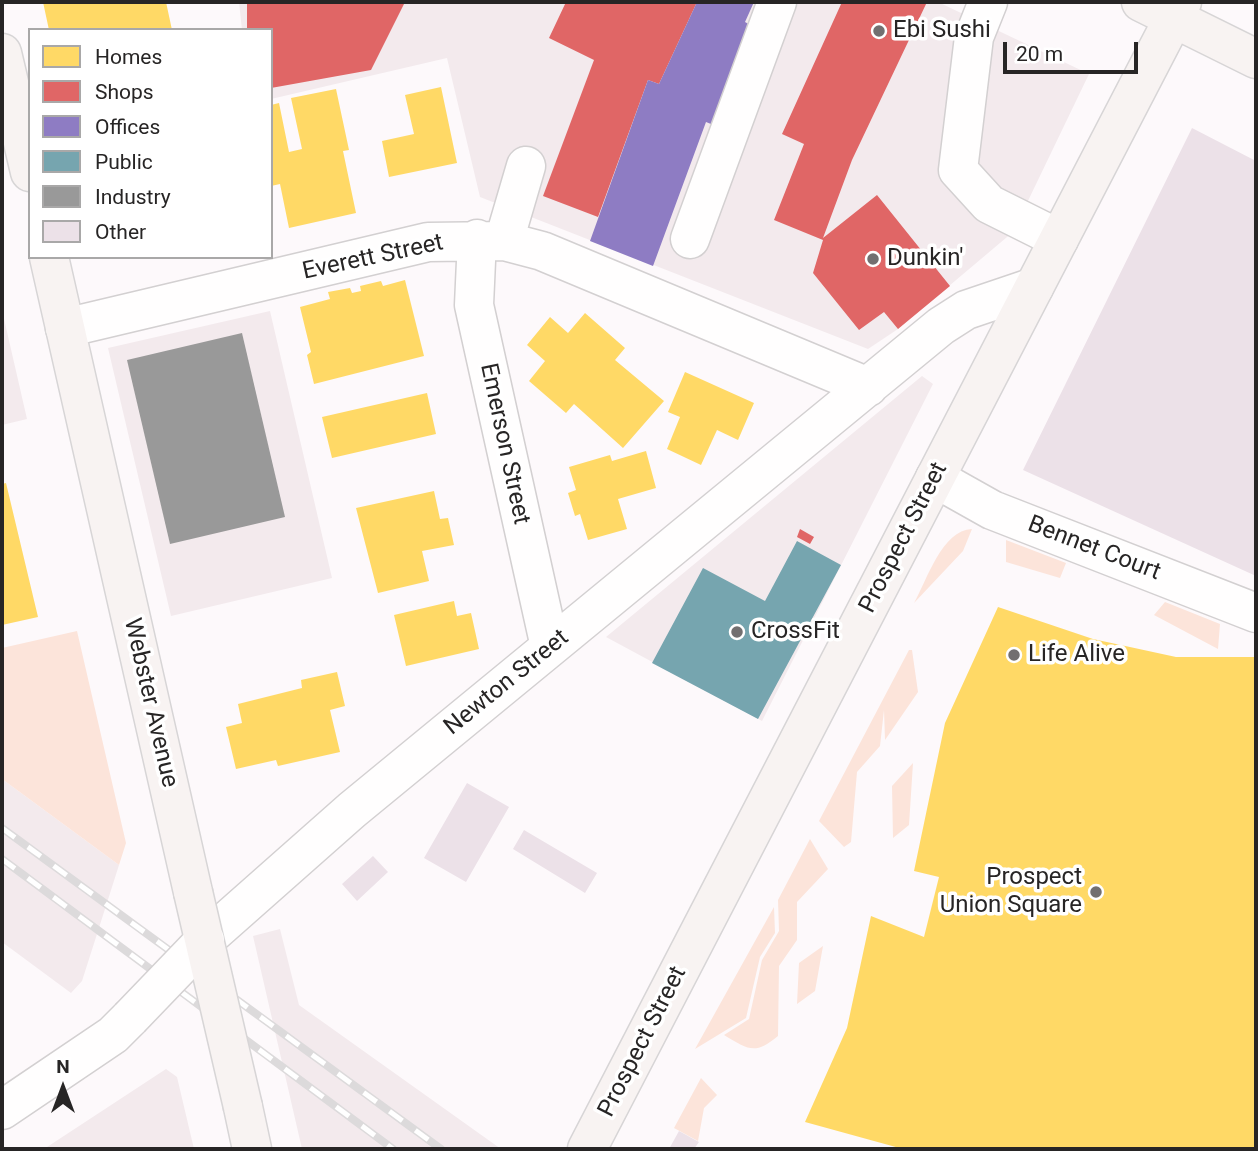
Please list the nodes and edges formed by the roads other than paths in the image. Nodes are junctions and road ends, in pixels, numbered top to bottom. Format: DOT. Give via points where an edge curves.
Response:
graph roads {
  1 [pos="778,2"];
  2 [pos="988,2"];
  3 [pos="1166,7"];
  4 [pos="2,53"];
  5 [pos="1256,59"];
  6 [pos="28,164"];
  7 [pos="526,166"];
  8 [pos="690,239"];
  9 [pos="1059,239"];
  10 [pos="491,240"];
  11 [pos="49,259"];
  12 [pos="1034,287"];
  13 [pos="65,328"];
  14 [pos="868,387"];
  15 [pos="935,478"];
  16 [pos="1256,613"];
  17 [pos="550,647"];
  18 [pos="216,930"];
  19 [pos="2,1110"];
  20 [pos="252,1149"];
  21 [pos="587,1149"];
  1 -- 8 [label="street"];
  2 -- 9 [label="street" via="974,37 958,170 989,204"];
  3 -- 5 [label="main road"];
  3 -- 9 [label="main road, Prospect Street"];
  4 -- 6 [label="main road"];
  7 -- 10 [label="street, Emerson Street"];
  9 -- 12 [label="main road, Prospect Street"];
  10 -- 13 [label="street, Everett Street" via="428,243"];
  10 -- 14 [label="street, Everett Street" via="542,251"];
  10 -- 17 [label="street, Emerson Street" via="474,305"];
  11 -- 13 [label="main road, Webster Avenue"];
  12 -- 14 [label="street, Newton Street" via="967,310"];
  12 -- 15 [label="main road, Prospect Street"];
  13 -- 18 [label="main road, Webster Avenue, bridge" via="193,892"];
  14 -- 17 [label="street, Newton Street"];
  15 -- 16 [label="street, Bennet Court" via="992,510"];
  15 -- 21 [label="main road, Prospect Street"];
  17 -- 18 [label="street, Newton Street" via="352,810"];
  18 -- 19 [label="street, Newton Street, bridge" via="113,1035"];
  18 -- 20 [label="main road, Webster Avenue, bridge"];
}
